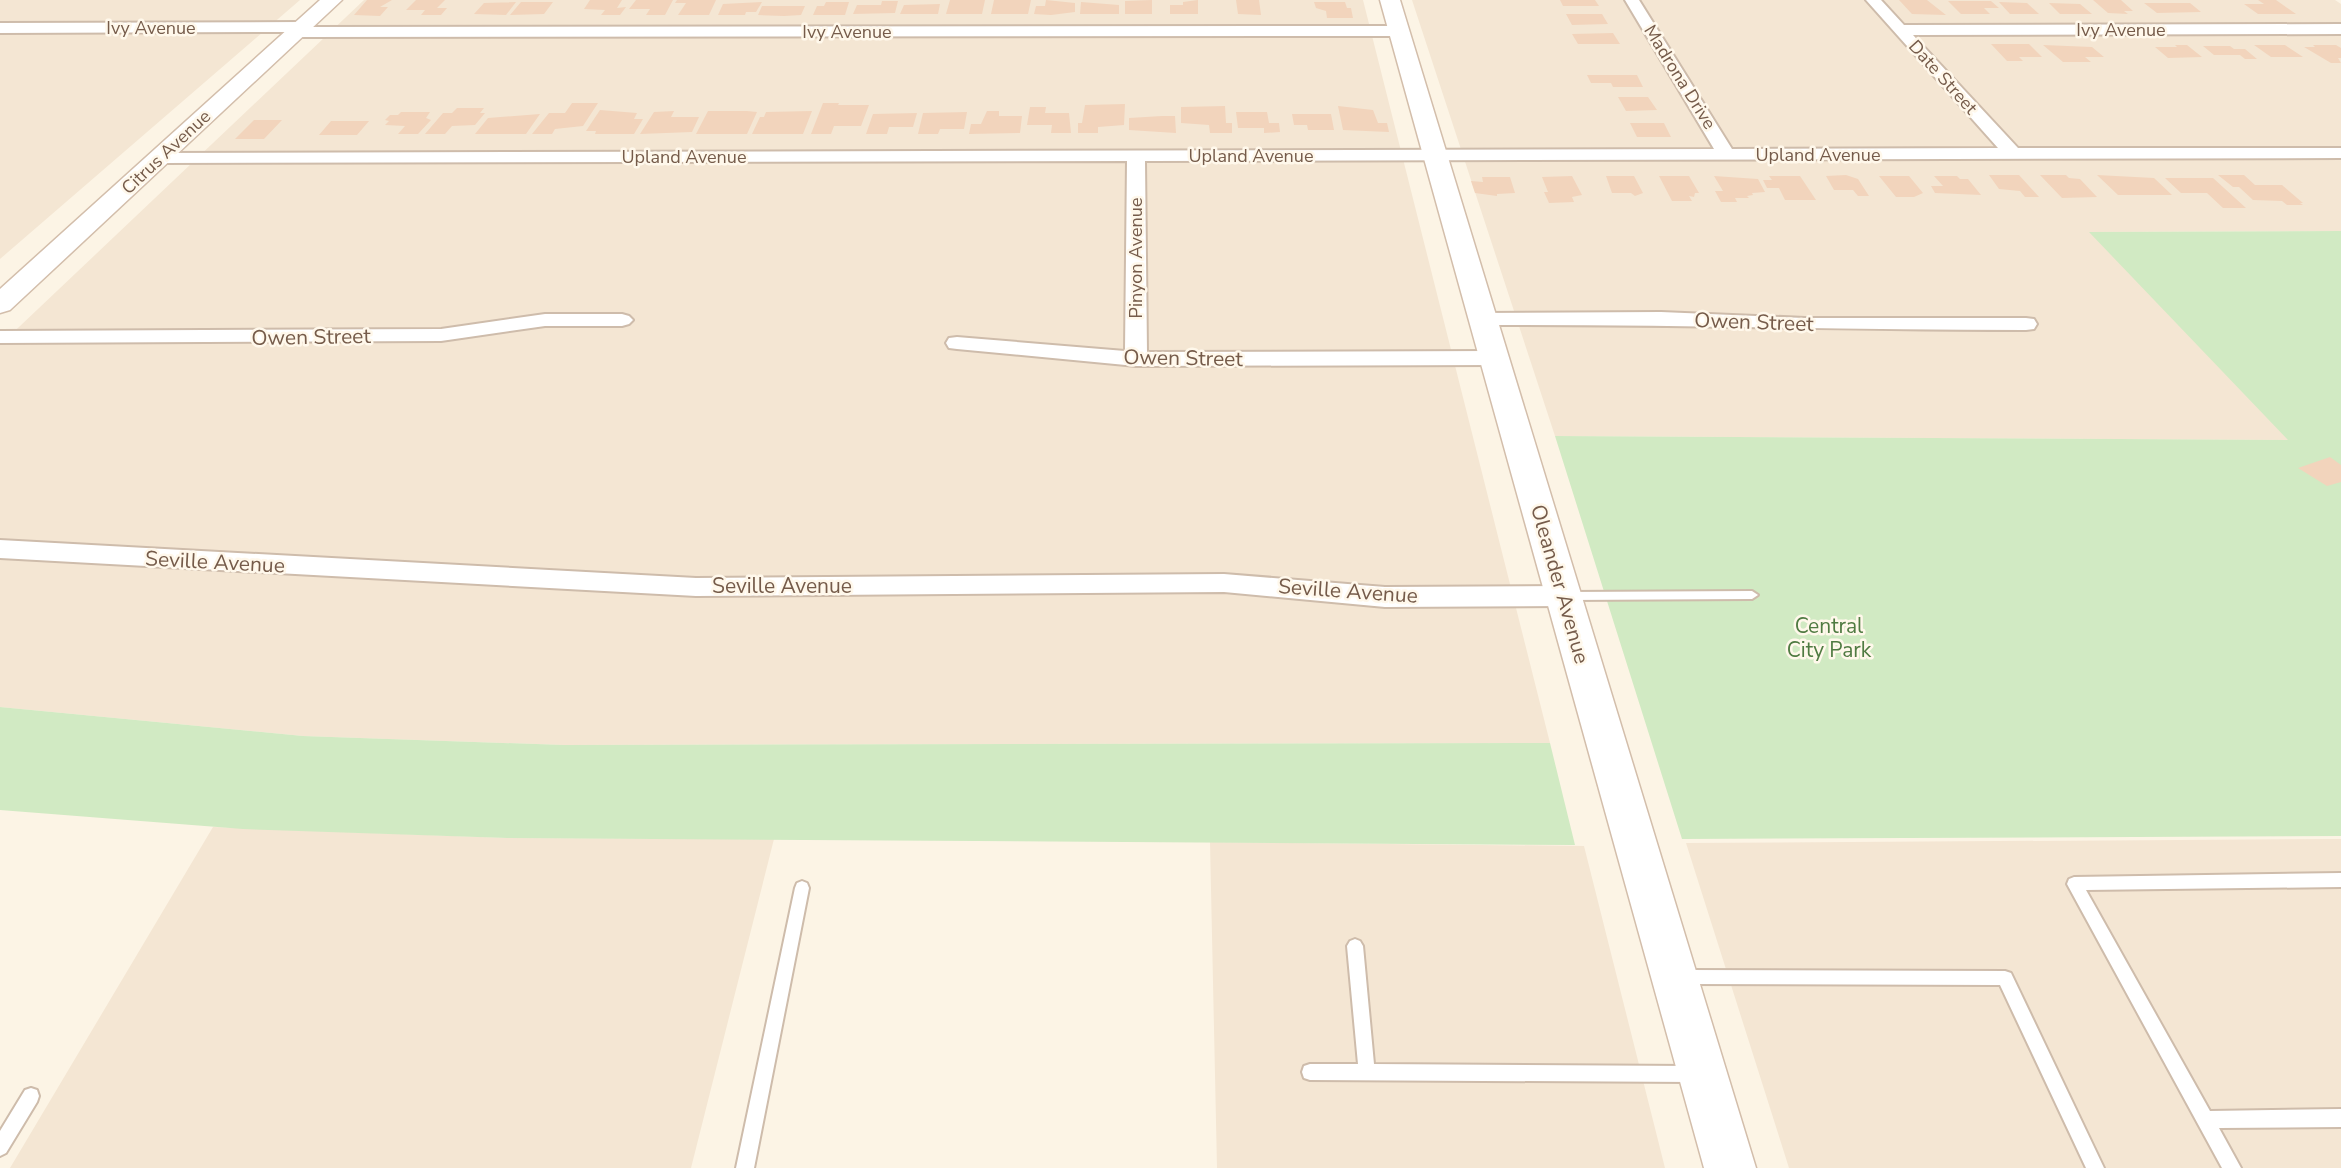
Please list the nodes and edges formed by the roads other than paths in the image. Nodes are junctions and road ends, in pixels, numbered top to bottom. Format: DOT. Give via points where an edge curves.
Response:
graph roads {
  1 [pos="332,0"];
  2 [pos="1632,0"];
  3 [pos="1872,0"];
  4 [pos="1394,15"];
  5 [pos="2341,29"];
  6 [pos="299,30"];
  7 [pos="1900,30"];
  8 [pos="4,31"];
  9 [pos="2341,153"];
  10 [pos="2013,154"];
  11 [pos="1435,155"];
  12 [pos="1727,155"];
  13 [pos="1136,156"];
  14 [pos="160,158"];
  15 [pos="0,304"];
  16 [pos="1482,319"];
  17 [pos="622,320"];
  18 [pos="2026,324"];
  19 [pos="0,337"];
  20 [pos="957,343"];
  21 [pos="1494,358"];
  22 [pos="1136,359"];
  23 [pos="0,549"];
  24 [pos="1752,595"];
  25 [pos="1564,596"];
  26 [pos="2341,880"];
  27 [pos="802,888"];
  28 [pos="1355,946"];
  29 [pos="1674,977"];
  30 [pos="1310,1072"];
  31 [pos="1367,1073"];
  32 [pos="1703,1074"];
  33 [pos="31,1097"];
  34 [pos="2341,1118"];
  35 [pos="2205,1120"];
  36 [pos="0,1147"];
  37 [pos="745,1168"];
  38 [pos="1730,1168"];
  39 [pos="2095,1168"];
  40 [pos="2232,1168"];
  1 -- 6 [label="street, Citrus Avenue"];
  2 -- 12 [label="street, Madrona Drive"];
  3 -- 7 [label="street, Date Street"];
  4 -- 6 [label="street, Ivy Avenue"];
  4 -- 11 [label="street, Oleander Avenue"];
  5 -- 7 [label="street, Ivy Avenue"];
  6 -- 8 [label="street, Ivy Avenue"];
  6 -- 14 [label="street, Citrus Avenue"];
  7 -- 10 [label="street, Date Street"];
  9 -- 10 [label="street, Upland Avenue"];
  10 -- 12 [label="street, Upland Avenue"];
  11 -- 12 [label="street, Upland Avenue"];
  11 -- 13 [label="street, Upland Avenue"];
  11 -- 16 [label="street, Oleander Avenue"];
  13 -- 14 [label="street, Upland Avenue"];
  13 -- 22 [label="street, Pinyon Avenue"];
  14 -- 15 [label="street, Citrus Avenue"];
  16 -- 18 [label="street, Owen Street"];
  16 -- 21 [label="street, Oleander Avenue"];
  17 -- 19 [label="street, Owen Street" via="545,320 441,335"];
  20 -- 22 [label="street, Owen Street"];
  21 -- 22 [label="street, Owen Street"];
  21 -- 25 [label="street, Oleander Avenue"];
  23 -- 25 [label="street, Seville Avenue" via="696,587 1224,583 1385,597"];
  24 -- 25 [label="lane"];
  25 -- 29 [label="street, Oleander Avenue"];
  26 -- 35 [label="lane" via="2074,884"];
  27 -- 37 [label="lane"];
  28 -- 31 [label="lane"];
  29 -- 32 [label="street, Oleander Avenue"];
  29 -- 39 [label="lane" via="2005,978"];
  30 -- 31 [label="lane"];
  31 -- 32 [label="lane"];
  32 -- 38 [label="street, Oleander Avenue"];
  33 -- 36 [label="lane"];
  34 -- 35 [label="lane"];
  35 -- 40 [label="lane"];
}
